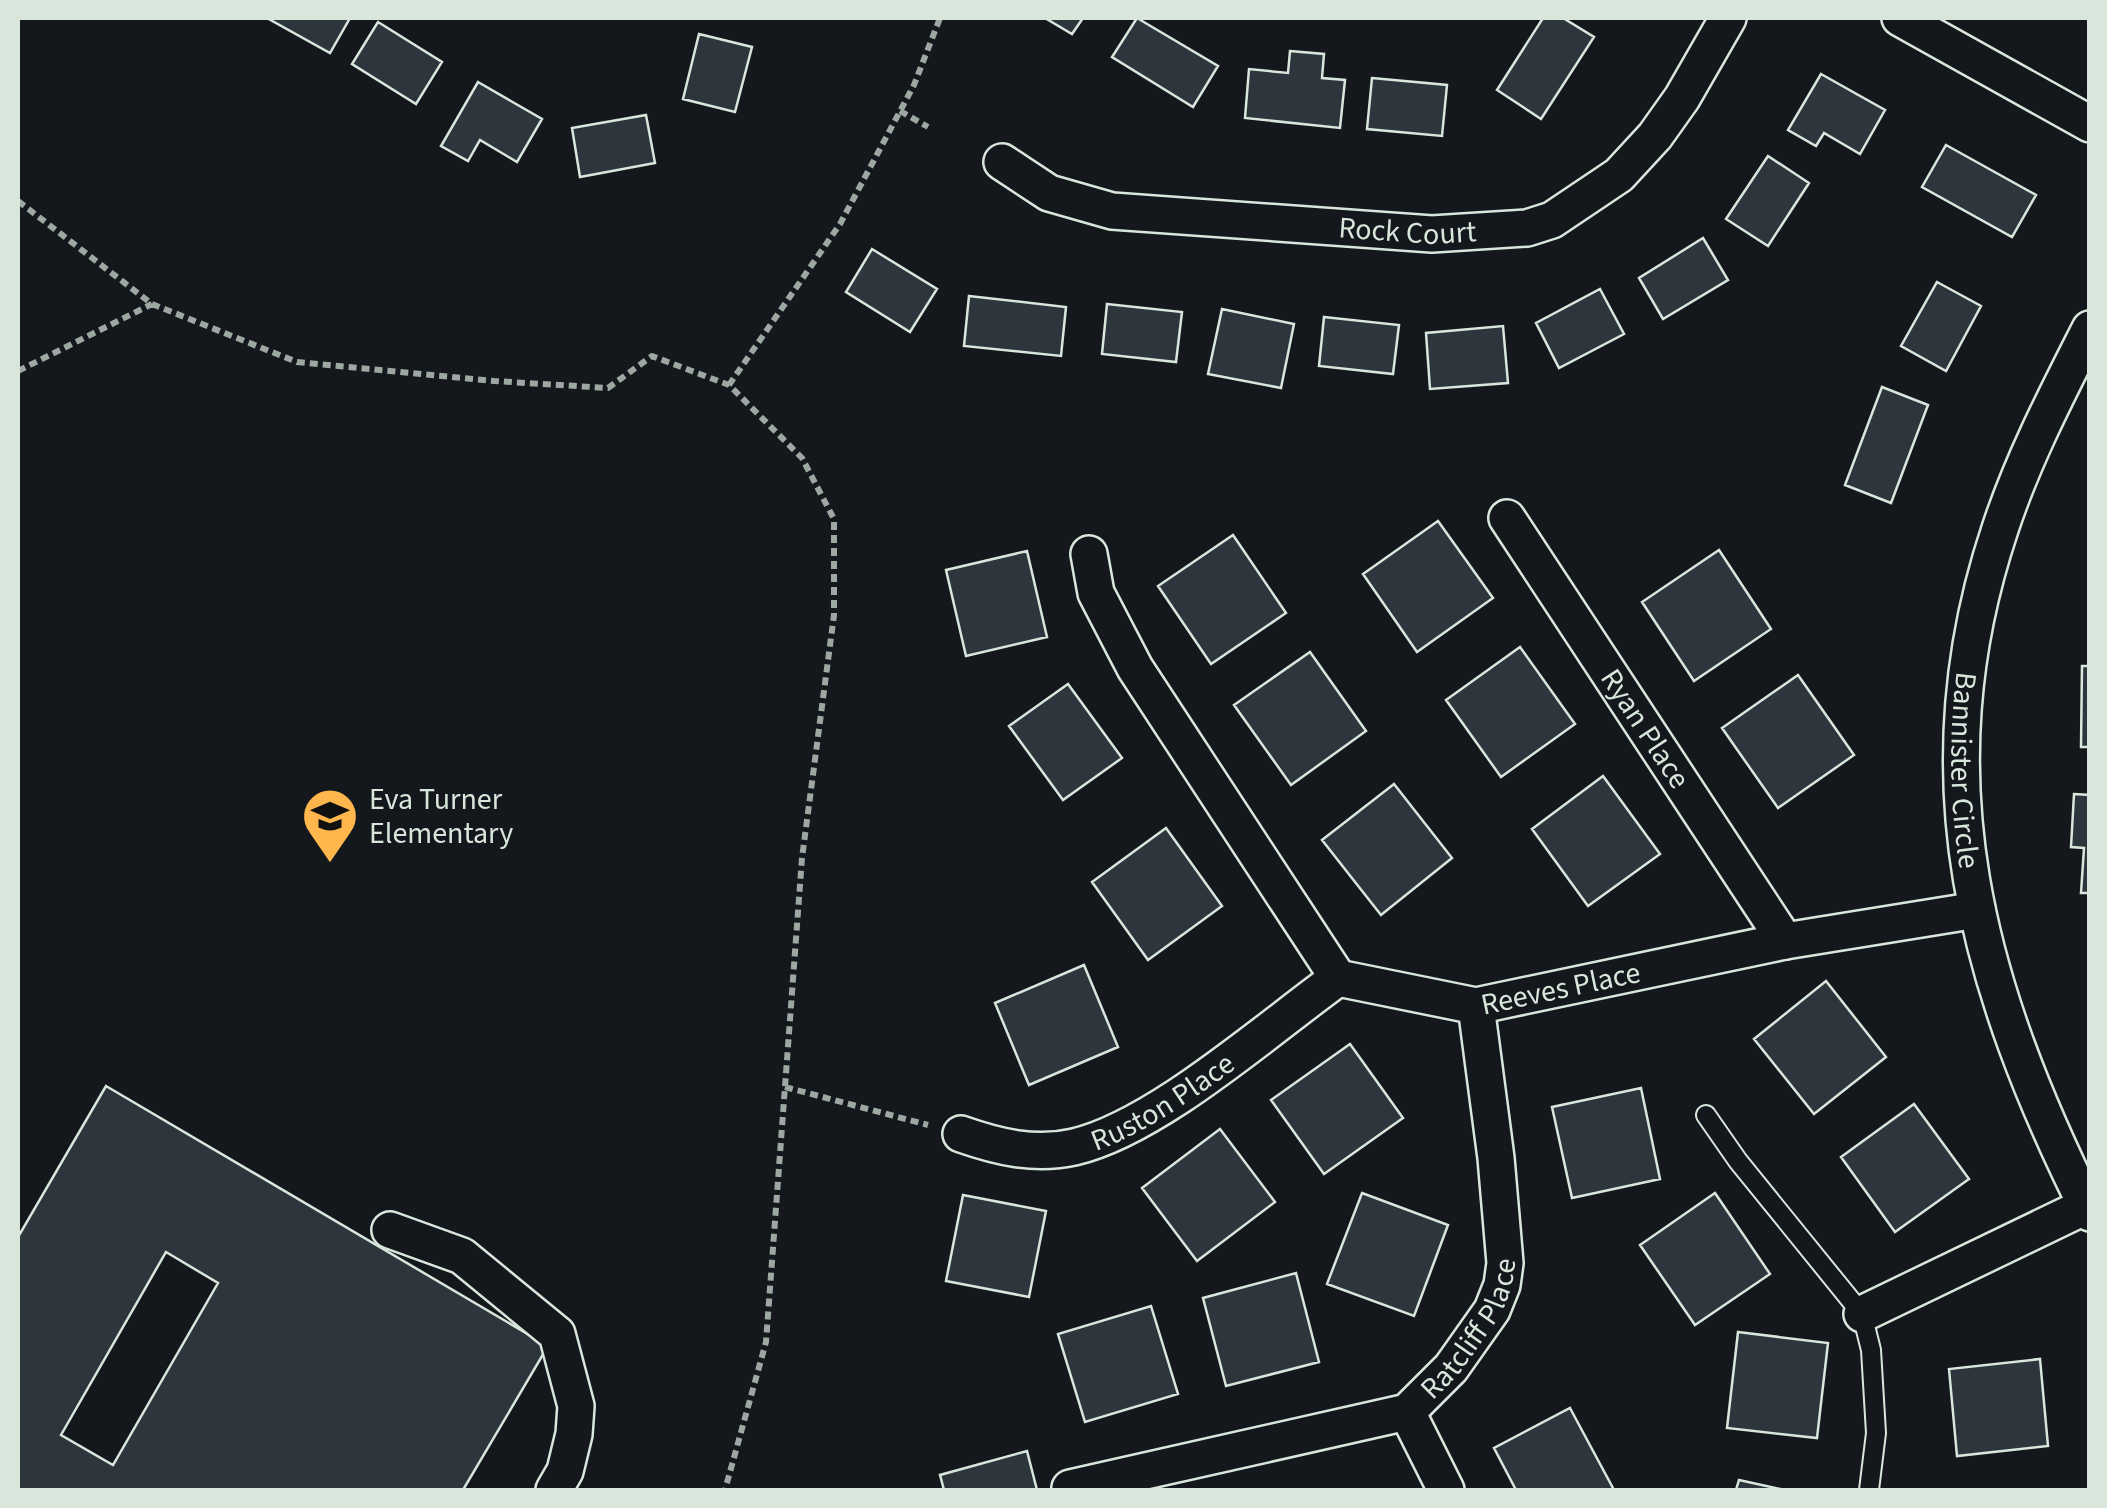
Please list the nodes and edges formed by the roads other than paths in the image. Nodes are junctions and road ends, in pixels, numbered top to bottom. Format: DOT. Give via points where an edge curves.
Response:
graph roads {
  1 [pos="1728,18"];
  2 [pos="1900,18"];
  3 [pos="2090,124"];
  4 [pos="1002,162"];
  5 [pos="2090,328"];
  6 [pos="1507,518"];
  7 [pos="1088,554"];
  8 [pos="1976,910"];
  9 [pos="1785,941"];
  10 [pos="1338,978"];
  11 [pos="1476,1006"];
  12 [pos="1706,1115"];
  13 [pos="961,1134"];
  14 [pos="2088,1210"];
  15 [pos="390,1230"];
  16 [pos="1862,1314"];
  17 [pos="1407,1412"];
  18 [pos="1070,1488"];
  19 [pos="554,1490"];
  20 [pos="1446,1490"];
  21 [pos="1868,1490"];
  1 -- 4 [label="street, Rock Court" via="1682,98 1619,175 1552,220 1527,228 1432,234 1112,211 1049,193"];
  2 -- 3 [label="street"];
  5 -- 8 [label="street, Bannister Circle" via="2024,465 1968,651 1961,812"];
  6 -- 9 [label="street, Ryan Place"];
  7 -- 10 [label="street" via="1096,593 1135,668"];
  8 -- 9 [label="street, Reeves Place"];
  8 -- 14 [label="street, Bannister Circle" via="2012,1032"];
  9 -- 11 [label="street, Reeves Place"];
  10 -- 11 [label="street, Reeves Place"];
  10 -- 13 [label="street, Ruston Place" via="1186,1090 1094,1141 1021,1150"];
  11 -- 17 [label="street, Ratcliff Place" via="1504,1232 1502,1285 1474,1338"];
  12 -- 16 [label="lane"];
  14 -- 16 [label="street"];
  15 -- 19 [label="street" via="462,1256 557,1334 576,1406 565,1471"];
  16 -- 21 [label="lane" via="1872,1350 1876,1433"];
  17 -- 18 [label="street, Ratcliff Place"];
  17 -- 20 [label="street"];
}
